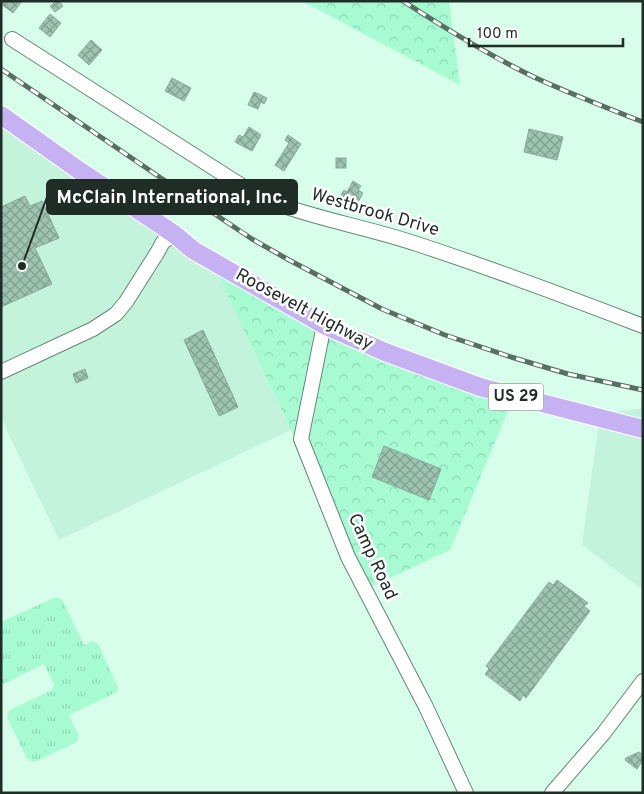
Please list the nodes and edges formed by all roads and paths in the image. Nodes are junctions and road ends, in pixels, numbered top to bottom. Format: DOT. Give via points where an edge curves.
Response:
graph roads {
  1 [pos="12,39"];
  2 [pos="1,116"];
  3 [pos="174,234"];
  4 [pos="324,325"];
  5 [pos="643,326"];
  6 [pos="1,372"];
  7 [pos="643,429"];
  8 [pos="643,681"];
  9 [pos="466,793"];
  10 [pos="552,793"];
  1 -- 5 [label="street, Westbrook Drive" via="253,193 322,218 417,244"];
  2 -- 3 [label="main road, Roosevelt Highway / US 29"];
  3 -- 4 [label="main road, Roosevelt Highway / US 29" via="207,259"];
  3 -- 6 [label="street" via="163,242 116,314 92,329"];
  4 -- 7 [label="main road, Roosevelt Highway / US 29" via="385,352 480,387"];
  4 -- 9 [label="street, Camp Road" via="301,439 348,557 426,707"];
  8 -- 10 [label="street"];
}
